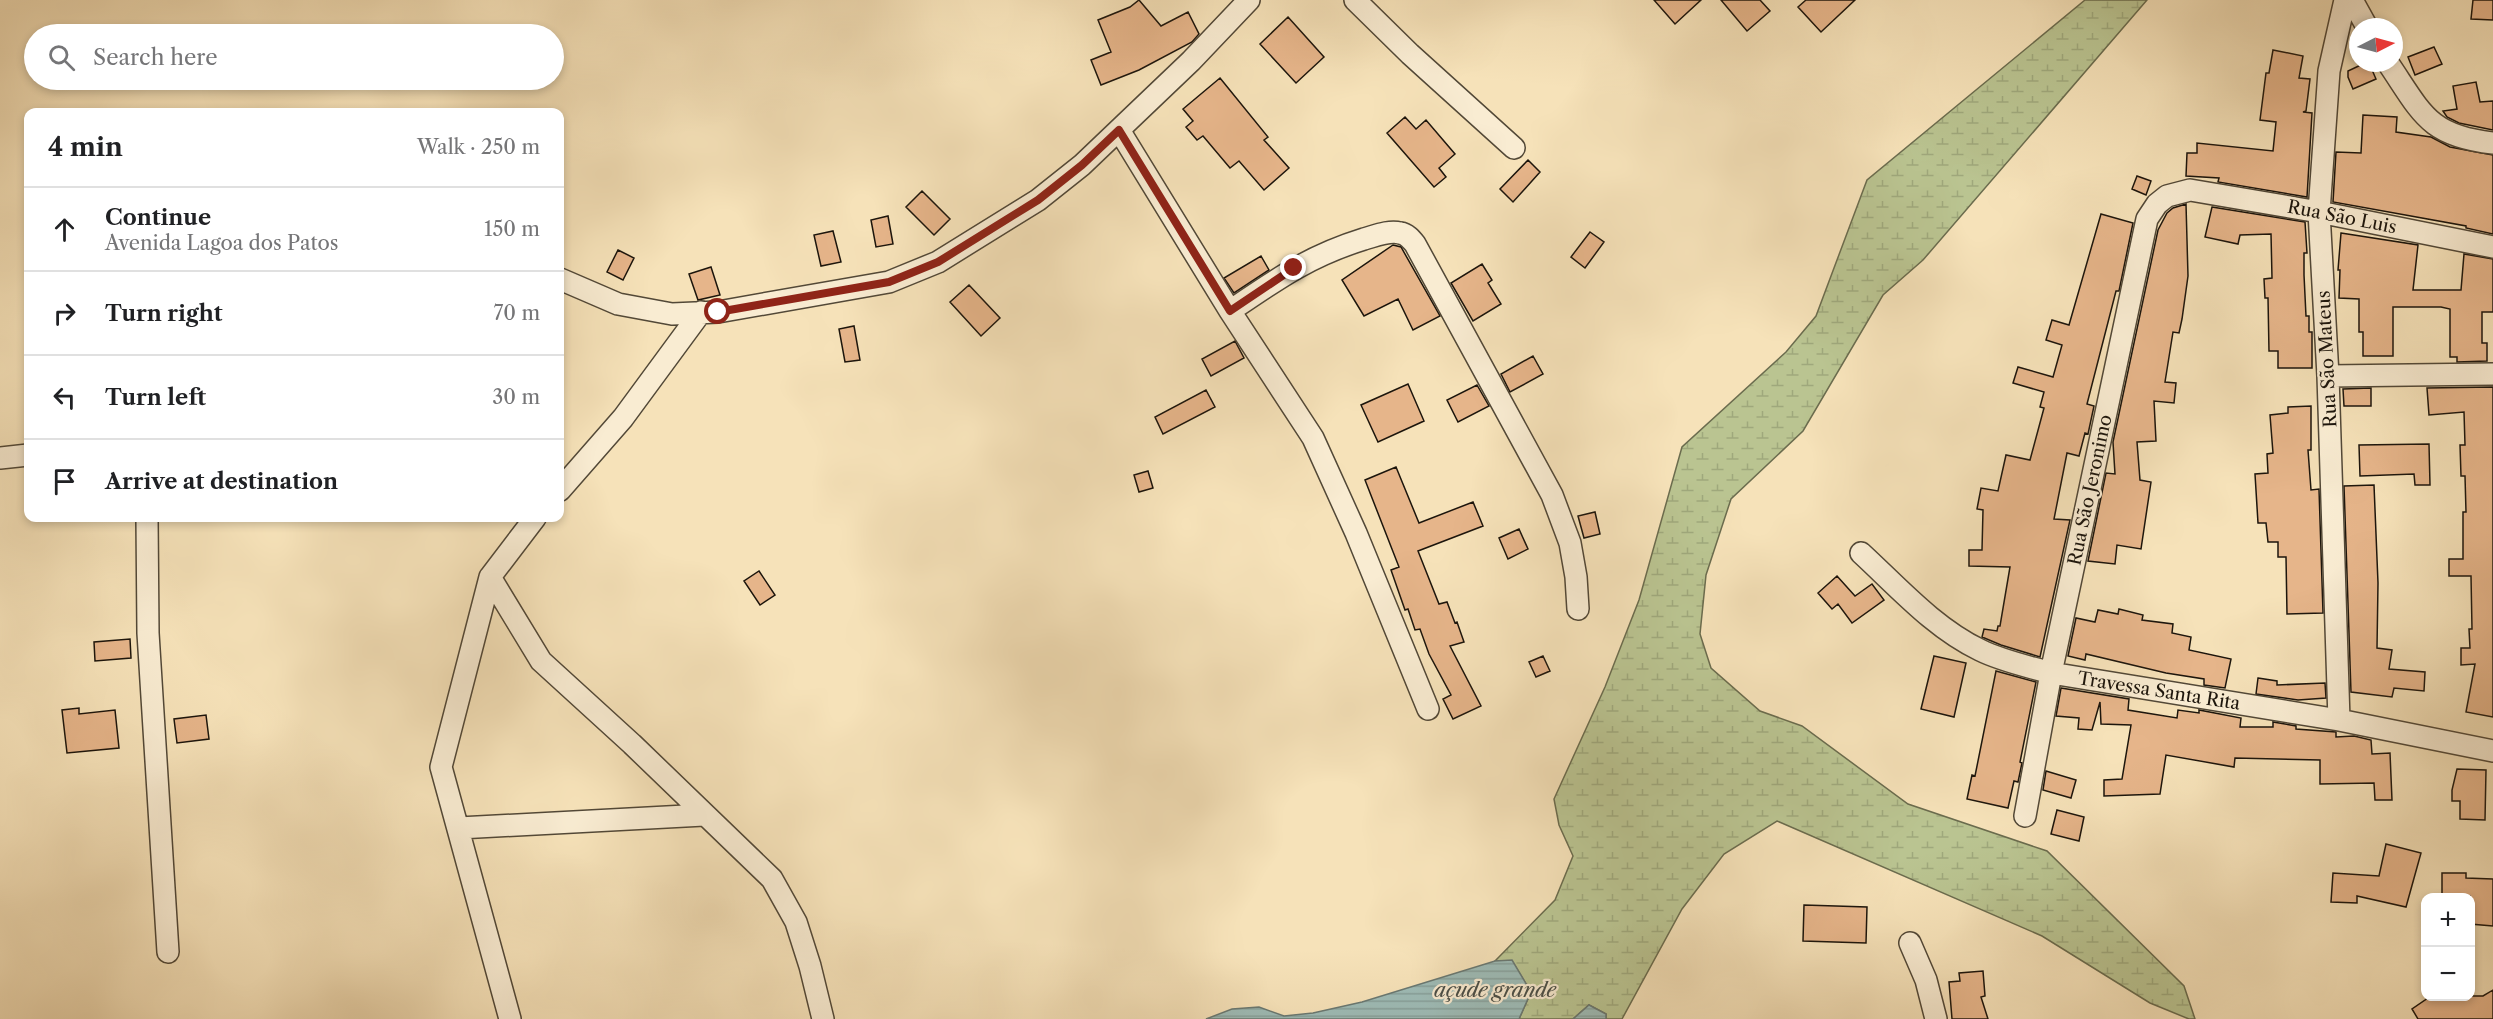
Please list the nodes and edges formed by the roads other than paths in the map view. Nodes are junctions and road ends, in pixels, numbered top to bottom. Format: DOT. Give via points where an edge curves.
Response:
graph roads {
  1 [pos="1249,0"];
  2 [pos="1355,0"];
  3 [pos="2345,0"];
  4 [pos="2352,0"];
  5 [pos="2362,18"];
  6 [pos="2394,72"];
  7 [pos="1119,130"];
  8 [pos="2493,143"];
  9 [pos="1514,148"];
  10 [pos="2190,190"];
  11 [pos="2319,212"];
  12 [pos="2493,247"];
  13 [pos="564,281"];
  14 [pos="1230,311"];
  15 [pos="701,312"];
  16 [pos="2493,374"];
  17 [pos="2328,376"];
  18 [pos="24,455"];
  19 [pos="0,458"];
  20 [pos="564,485"];
  21 [pos="147,522"];
  22 [pos="532,522"];
  23 [pos="1861,553"];
  24 [pos="490,577"];
  25 [pos="1578,609"];
  26 [pos="2051,673"];
  27 [pos="1428,709"];
  28 [pos="2339,720"];
  29 [pos="2493,751"];
  30 [pos="704,815"];
  31 [pos="2025,816"];
  32 [pos="459,828"];
  33 [pos="1910,943"];
  34 [pos="168,952"];
  35 [pos="510,1019"];
  36 [pos="823,1019"];
  37 [pos="1936,1019"];
  1 -- 7 [label="street"];
  2 -- 9 [label="street"];
  3 -- 11 [label="street, Rua São Mateus" via="2329,71"];
  4 -- 5 [label="street"];
  6 -- 8 [label="street" via="2436,127 2467,140"];
  7 -- 14 [label="street"];
  7 -- 15 [label="street" via="1038,200 938,262 889,282"];
  10 -- 11 [label="street, Rua São Luis"];
  10 -- 26 [label="street, Rua São Jeronimo" via="2167,196 2147,219"];
  11 -- 12 [label="street, Rua São Luis"];
  11 -- 17 [label="street, Rua São Mateus"];
  13 -- 15 [label="street" via="618,304 672,314"];
  14 -- 25 [label="street" via="1321,254 1386,233 1408,236 1552,495 1570,543"];
  14 -- 27 [label="street" via="1312,438 1356,533"];
  15 -- 20 [label="street" via="623,418"];
  16 -- 17 [label="street"];
  17 -- 28 [label="street, Rua São Mateus"];
  18 -- 19 [label="street"];
  21 -- 34 [label="street" via="148,633"];
  22 -- 24 [label="street"];
  23 -- 26 [label="street, Travessa Santa Rita" via="1947,631 1980,650"];
  24 -- 30 [label="street" via="541,661"];
  24 -- 32 [label="street" via="441,767"];
  26 -- 28 [label="street, Travessa Santa Rita"];
  26 -- 31 [label="street, Rua São Jeronimo"];
  28 -- 29 [label="street, Travessa Santa Rita"];
  30 -- 32 [label="street"];
  30 -- 36 [label="street" via="772,879 796,922"];
  32 -- 35 [label="street"];
  33 -- 37 [label="street" via="1926,980"];
}
